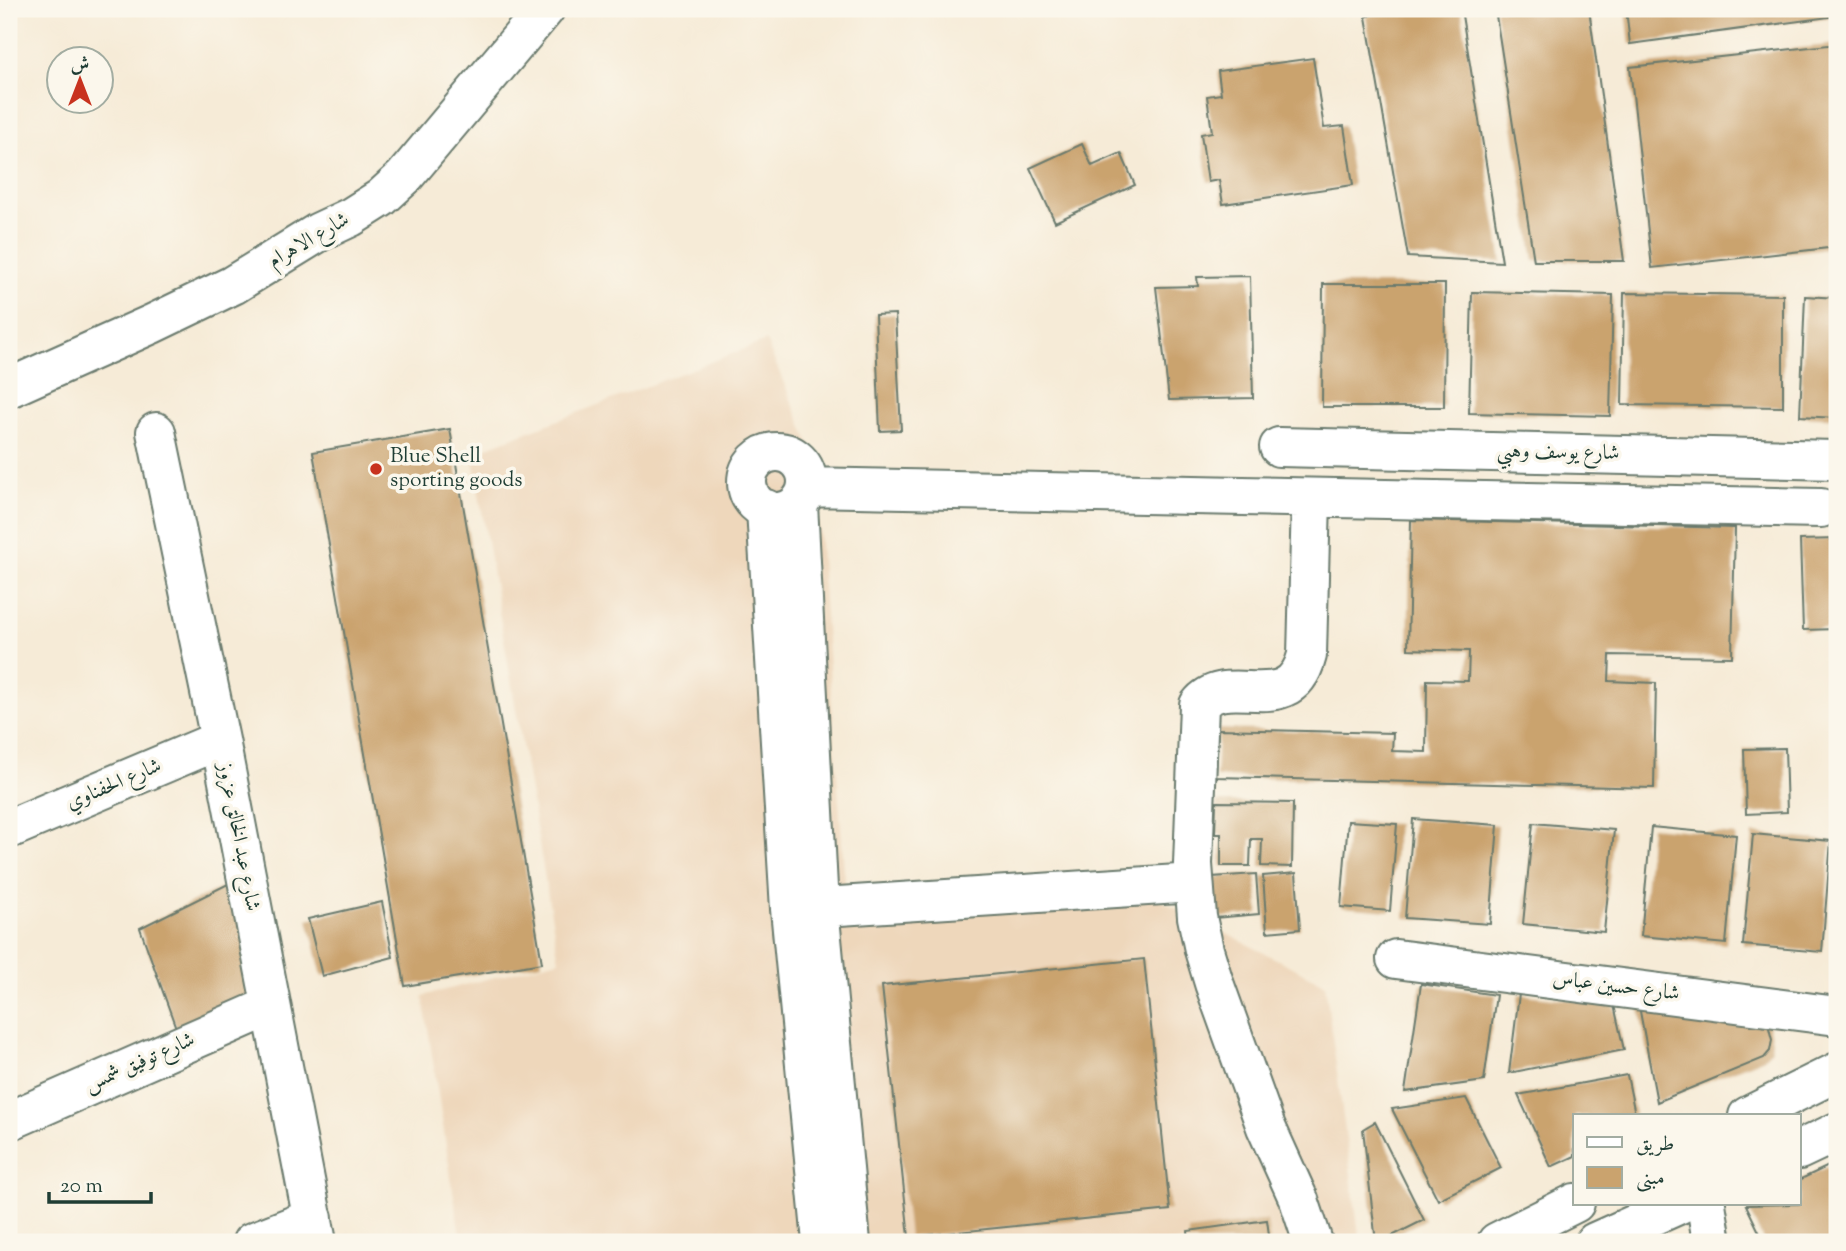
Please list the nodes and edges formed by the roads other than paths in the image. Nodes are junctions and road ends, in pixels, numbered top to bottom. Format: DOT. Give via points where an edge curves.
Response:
graph roads {
  1 [pos="545,9"];
  2 [pos="9,388"];
  3 [pos="156,432"];
  4 [pos="1279,447"];
  5 [pos="1837,460"];
  6 [pos="1311,498"];
  7 [pos="1821,508"];
  8 [pos="220,740"];
  9 [pos="9,829"];
  10 [pos="1194,883"];
  11 [pos="805,908"];
  12 [pos="1396,959"];
  13 [pos="271,1006"];
  14 [pos="1837,1016"];
  15 [pos="1837,1072"];
  16 [pos="1752,1114"];
  17 [pos="9,1121"];
  18 [pos="1837,1132"];
  19 [pos="1800,1150"];
  20 [pos="1573,1204"];
  21 [pos="1676,1206"];
  22 [pos="1706,1206"];
  23 [pos="315,1230"];
  24 [pos="252,1242"];
  25 [pos="822,1242"];
  26 [pos="851,1242"];
  27 [pos="1313,1242"];
  28 [pos="1497,1242"];
  29 [pos="1595,1242"];
  30 [pos="1712,1242"];
  1 -- 2 [label="street, شارع الاهرام" via="404,177 381,198 233,285"];
  3 -- 8 [label="street, شارع عبد الخالق عزوز"];
  4 -- 5 [label="street, شارع يوسف وهبي"];
  6 -- 7 [label="street"];
  6 -- 10 [label="street" via="1304,668 1285,688 1216,692 1199,705"];
  6 -- 11 [label="street" via="790,500"];
  8 -- 9 [label="street, شارع الحفناوي"];
  8 -- 13 [label="street, شارع عبد الخالق عزوز"];
  10 -- 11 [label="street"];
  10 -- 27 [label="street" via="1214,983"];
  11 -- 25 [label="street"];
  11 -- 26 [label="street"];
  12 -- 14 [label="street, شارع حسين عباس"];
  13 -- 17 [label="street, شارع توفيق شمس"];
  13 -- 23 [label="street, شارع عبد الخالق عزوز"];
  15 -- 16 [label="street"];
  18 -- 19 [label="street"];
  20 -- 28 [label="street"];
  21 -- 29 [label="street"];
  22 -- 30 [label="street"];
  23 -- 24 [label="street"];
}
